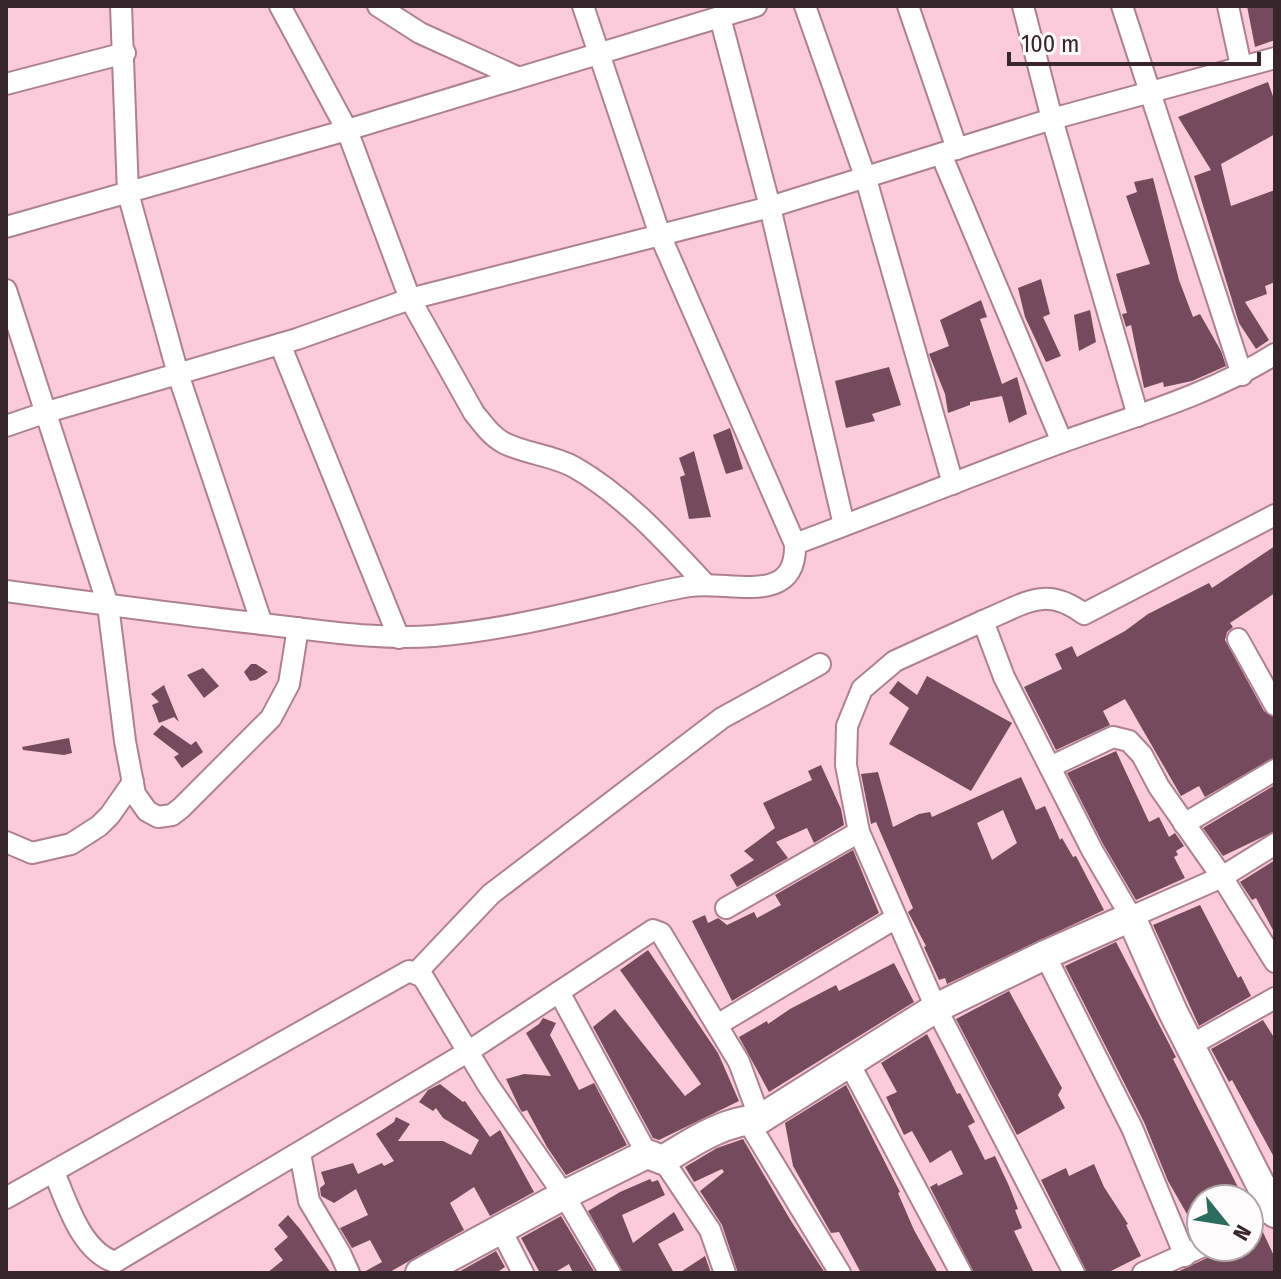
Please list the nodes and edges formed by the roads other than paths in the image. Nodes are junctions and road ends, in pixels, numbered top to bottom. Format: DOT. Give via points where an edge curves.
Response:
graph roads {
  1 [pos="121,6"];
  2 [pos="280,6"];
  3 [pos="378,6"];
  4 [pos="583,6"];
  5 [pos="756,6"];
  6 [pos="805,6"];
  7 [pos="908,6"];
  8 [pos="1023,6"];
  9 [pos="1122,6"];
  10 [pos="1228,6"];
  11 [pos="727,12"];
  12 [pos="601,52"];
  13 [pos="125,53"];
  14 [pos="1275,58"];
  15 [pos="1241,66"];
  16 [pos="517,77"];
  17 [pos="6,84"];
  18 [pos="1149,91"];
  19 [pos="1052,119"];
  20 [pos="347,130"];
  21 [pos="949,152"];
  22 [pos="866,179"];
  23 [pos="128,193"];
  24 [pos="770,207"];
  25 [pos="6,227"];
  26 [pos="660,235"];
  27 [pos="6,290"];
  28 [pos="410,299"];
  29 [pos="280,344"];
  30 [pos="1275,354"];
  31 [pos="178,374"];
  32 [pos="1242,375"];
  33 [pos="47,412"];
  34 [pos="1138,416"];
  35 [pos="6,426"];
  36 [pos="1062,442"];
  37 [pos="953,484"];
  38 [pos="1275,515"];
  39 [pos="844,525"];
  40 [pos="795,544"];
  41 [pos="706,585"];
  42 [pos="6,591"];
  43 [pos="108,605"];
  44 [pos="983,621"];
  45 [pos="262,624"];
  46 [pos="298,628"];
  47 [pos="399,638"];
  48 [pos="1238,639"];
  49 [pos="820,664"];
  50 [pos="1275,705"];
  51 [pos="1050,767"];
  52 [pos="1275,770"];
  53 [pos="133,782"];
  54 [pos="1184,824"];
  55 [pos="859,832"];
  56 [pos="6,842"];
  57 [pos="1275,844"];
  58 [pos="1222,877"];
  59 [pos="726,908"];
  60 [pos="1131,917"];
  61 [pos="896,918"];
  62 [pos="1045,955"];
  63 [pos="1275,962"];
  64 [pos="417,972"];
  65 [pos="559,992"];
  66 [pos="1275,998"];
  67 [pos="936,1008"];
  68 [pos="717,1025"];
  69 [pos="1191,1045"];
  70 [pos="469,1051"];
  71 [pos="849,1063"];
  72 [pos="754,1119"];
  73 [pos="300,1153"];
  74 [pos="655,1157"];
  75 [pos="54,1172"];
  76 [pos="564,1195"];
  77 [pos="6,1198"];
  78 [pos="1268,1211"];
  79 [pos="500,1228"];
  80 [pos="1185,1235"];
  81 [pos="1185,1255"];
  82 [pos="349,1273"];
  83 [pos="420,1273"];
  84 [pos="523,1273"];
  85 [pos="610,1273"];
  86 [pos="725,1273"];
  87 [pos="840,1273"];
  88 [pos="961,1273"];
  89 [pos="1074,1273"];
  90 [pos="1143,1273"];
  1 -- 13 [label="street"];
  2 -- 20 [label="street"];
  3 -- 16 [label="street" via="420,33"];
  4 -- 12 [label="street"];
  5 -- 11 [label="street"];
  6 -- 22 [label="street"];
  7 -- 21 [label="street"];
  8 -- 19 [label="street"];
  9 -- 18 [label="street"];
  10 -- 15 [label="street"];
  11 -- 12 [label="street"];
  11 -- 24 [label="street"];
  12 -- 16 [label="street"];
  12 -- 26 [label="street"];
  13 -- 17 [label="street"];
  13 -- 23 [label="street"];
  14 -- 15 [label="street"];
  15 -- 18 [label="street"];
  16 -- 20 [label="street"];
  18 -- 19 [label="street"];
  18 -- 32 [label="street"];
  19 -- 21 [label="street"];
  19 -- 34 [label="street"];
  20 -- 23 [label="street"];
  20 -- 28 [label="street"];
  21 -- 22 [label="street"];
  21 -- 36 [label="street"];
  22 -- 24 [label="street"];
  22 -- 37 [label="street"];
  23 -- 25 [label="street"];
  23 -- 31 [label="street"];
  24 -- 26 [label="street"];
  24 -- 39 [label="street"];
  26 -- 28 [label="street"];
  26 -- 40 [label="street"];
  27 -- 33 [label="street"];
  28 -- 29 [label="street"];
  28 -- 41 [label="street" via="474,413 496,438 573,466 602,485"];
  29 -- 31 [label="street"];
  29 -- 47 [label="street"];
  30 -- 32 [label="street"];
  31 -- 33 [label="street"];
  31 -- 45 [label="street"];
  32 -- 34 [label="street"];
  33 -- 35 [label="street"];
  33 -- 43 [label="street"];
  34 -- 36 [label="street"];
  36 -- 37 [label="street"];
  37 -- 39 [label="street"];
  38 -- 44 [label="street" via="1084,614 1070,603 1045,596"];
  39 -- 40 [label="street"];
  40 -- 41 [label="street" via="790,571 776,583 753,588"];
  41 -- 47 [label="street" via="556,617"];
  42 -- 43 [label="street"];
  43 -- 45 [label="street"];
  43 -- 53 [label="street"];
  44 -- 51 [label="street" via="1004,677"];
  44 -- 55 [label="street" via="895,661 862,689 847,726 846,765"];
  45 -- 46 [label="street"];
  46 -- 47 [label="street"];
  46 -- 53 [label="street" via="289,684 271,718 181,808 166,817 152,815 137,799"];
  48 -- 50 [label="street"];
  49 -- 64 [label="street" via="722,718 502,885"];
  51 -- 54 [label="street" via="1100,741 1120,737 1142,755"];
  51 -- 60 [label="street"];
  52 -- 54 [label="street"];
  53 -- 56 [label="street" via="105,821 71,844 32,853"];
  54 -- 58 [label="street"];
  55 -- 59 [label="street"];
  55 -- 61 [label="street"];
  57 -- 58 [label="street"];
  58 -- 60 [label="street"];
  58 -- 63 [label="street"];
  60 -- 62 [label="street"];
  60 -- 69 [label="street"];
  61 -- 67 [label="street"];
  61 -- 68 [label="street"];
  62 -- 67 [label="street"];
  62 -- 80 [label="street"];
  64 -- 70 [label="street"];
  64 -- 75 [label="street" via="409,971 319,1020"];
  65 -- 68 [label="street" via="653,930 661,933"];
  65 -- 70 [label="street"];
  65 -- 74 [label="street"];
  66 -- 69 [label="street"];
  67 -- 71 [label="street"];
  67 -- 89 [label="street"];
  68 -- 72 [label="street" via="739,1062"];
  69 -- 78 [label="street"];
  70 -- 73 [label="street"];
  70 -- 76 [label="street"];
  71 -- 72 [label="street"];
  71 -- 88 [label="street"];
  72 -- 74 [label="street" via="729,1124"];
  72 -- 87 [label="street"];
  73 -- 75 [label="street" via="115,1262 100,1257 73,1218"];
  73 -- 82 [label="street" via="309,1201"];
  74 -- 76 [label="street"];
  74 -- 86 [label="street" via="710,1230"];
  75 -- 77 [label="street"];
  76 -- 79 [label="street"];
  76 -- 85 [label="street"];
  79 -- 83 [label="street"];
  79 -- 84 [label="street"];
  81 -- 90 [label="street"];
}
